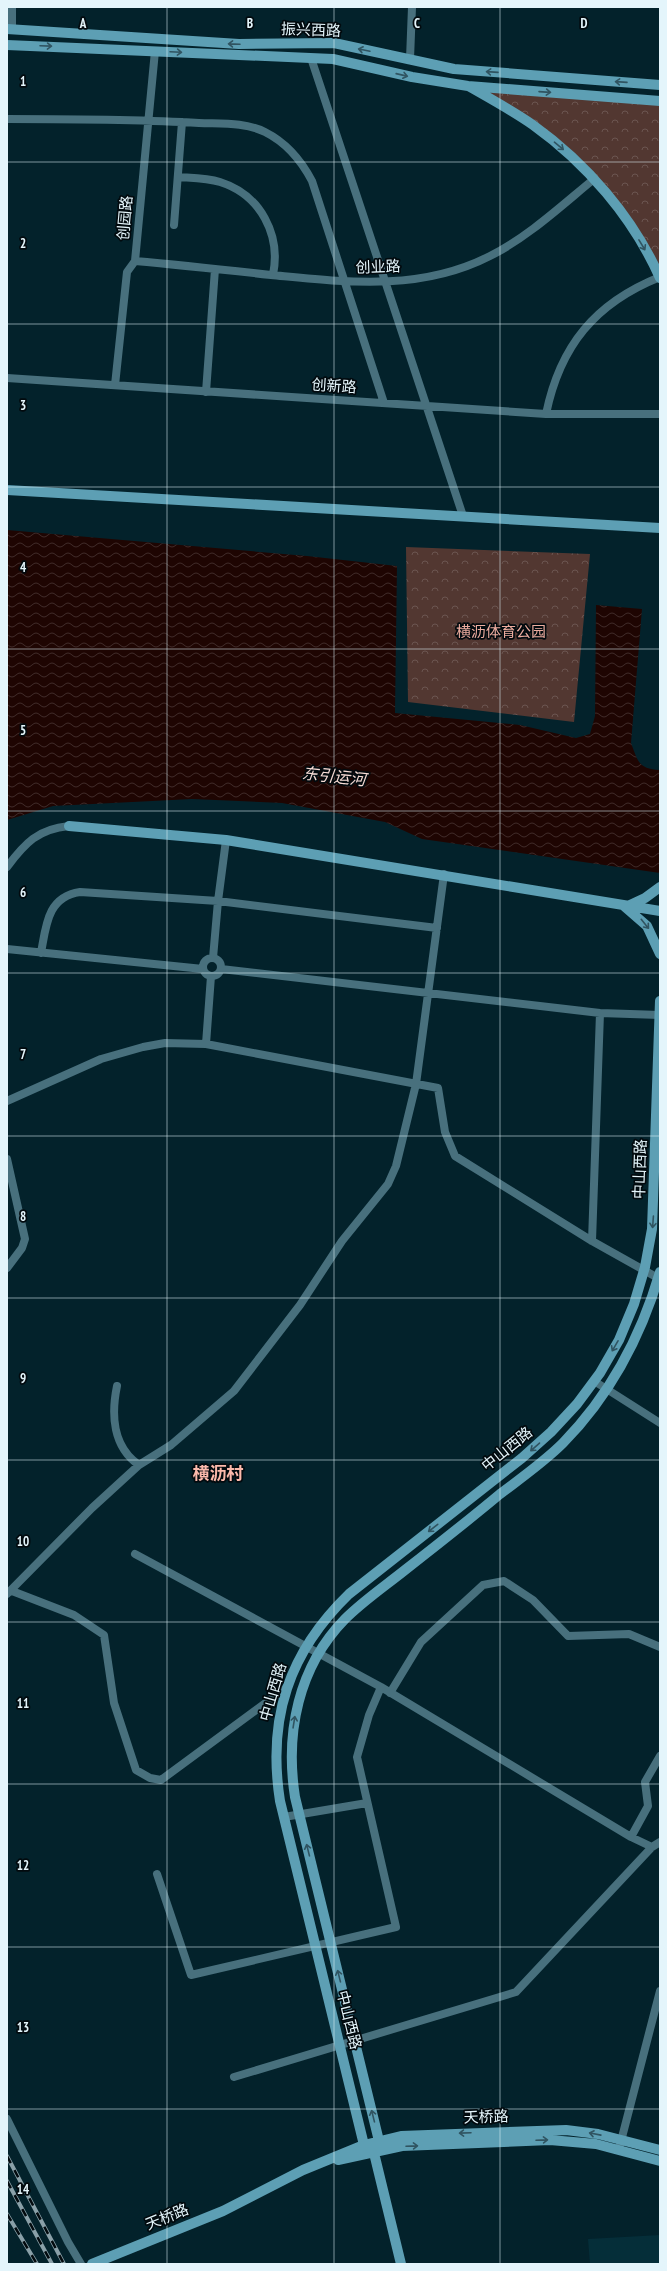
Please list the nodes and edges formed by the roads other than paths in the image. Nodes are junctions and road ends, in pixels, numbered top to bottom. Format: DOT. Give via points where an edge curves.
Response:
graph roads {
  1 [pos="12,7"];
  2 [pos="412,7"];
  3 [pos="10,29"];
  4 [pos="7,45"];
  5 [pos="155,51"];
  6 [pos="312,58"];
  7 [pos="410,59"];
  8 [pos="660,85"];
  9 [pos="468,86"];
  10 [pos="660,101"];
  11 [pos="7,119"];
  12 [pos="149,120"];
  13 [pos="182,122"];
  14 [pos="178,177"];
  15 [pos="594,179"];
  16 [pos="174,225"];
  17 [pos="135,261"];
  18 [pos="215,269"];
  19 [pos="273,275"];
  20 [pos="660,277"];
  21 [pos="345,282"];
  22 [pos="386,282"];
  23 [pos="7,378"];
  24 [pos="115,385"];
  25 [pos="206,392"];
  26 [pos="384,403"];
  27 [pos="426,406"];
  28 [pos="546,414"];
  29 [pos="660,414"];
  30 [pos="7,490"];
  31 [pos="463,516"];
  32 [pos="660,528"];
  33 [pos="69,826"];
  34 [pos="226,840"];
  35 [pos="7,867"];
  36 [pos="444,874"];
  37 [pos="660,887"];
  38 [pos="218,901"];
  39 [pos="619,904"];
  40 [pos="630,905"];
  41 [pos="660,910"];
  42 [pos="437,928"];
  43 [pos="7,949"];
  44 [pos="41,953"];
  45 [pos="660,954"];
  46 [pos="214,958"];
  47 [pos="203,969"];
  48 [pos="221,969"];
  49 [pos="211,976"];
  50 [pos="428,994"];
  51 [pos="660,1001"];
  52 [pos="600,1013"];
  53 [pos="660,1015"];
  54 [pos="206,1044"];
  55 [pos="416,1084"];
  56 [pos="7,1101"];
  57 [pos="7,1159"];
  58 [pos="592,1241"];
  59 [pos="7,1268"];
  60 [pos="644,1270"];
  61 [pos="659,1275"];
  62 [pos="594,1381"];
  63 [pos="117,1386"];
  64 [pos="607,1389"];
  65 [pos="660,1423"];
  66 [pos="139,1465"];
  67 [pos="135,1554"];
  68 [pos="9,1593"];
  69 [pos="305,1646"];
  70 [pos="660,1647"];
  71 [pos="319,1654"];
  72 [pos="286,1688"];
  73 [pos="381,1688"];
  74 [pos="390,1693"];
  75 [pos="660,1756"];
  76 [pos="367,1803"];
  77 [pos="300,1814"];
  78 [pos="284,1817"];
  79 [pos="631,1837"];
  80 [pos="660,1842"];
  81 [pos="652,1847"];
  82 [pos="157,1874"];
  83 [pos="331,1942"];
  84 [pos="315,1946"];
  85 [pos="660,1990"];
  86 [pos="354,2041"];
  87 [pos="340,2046"];
  88 [pos="234,2078"];
  89 [pos="7,2119"];
  90 [pos="379,2141"];
  91 [pos="364,2145"];
  92 [pos="620,2145"];
  93 [pos="660,2150"];
  94 [pos="374,2153"];
  95 [pos="660,2161"];
  96 [pos="317,2165"];
  97 [pos="81,2264"];
  98 [pos="92,2264"];
  99 [pos="401,2264"];
  1 -- 3 [label="street"];
  2 -- 7 [label="street"];
  7 -- 3 [label="main road, 振兴西路, one-way" via="334,43 239,44"];
  4 -- 5 [label="main road, 振兴西路, one-way"];
  5 -- 6 [label="main road, 振兴西路, one-way"];
  5 -- 12 [label="street, 创园路"];
  6 -- 9 [label="main road, 振兴西路, one-way" via="333,59 412,77"];
  6 -- 22 [label="street"];
  8 -- 7 [label="main road, 振兴西路, one-way" via="454,69"];
  9 -- 10 [label="main road, 振兴西路, one-way"];
  9 -- 15 [label="main road, one-way" via="532,124"];
  11 -- 12 [label="street"];
  12 -- 13 [label="street"];
  12 -- 17 [label="street, 创园路"];
  13 -- 14 [label="street"];
  13 -- 21 [label="street" via="247,126 264,131 293,152 304,165 312,181"];
  14 -- 16 [label="street"];
  14 -- 19 [label="street" via="219,182 237,189 252,201 264,215 271,232 275,254"];
  15 -- 20 [label="main road, one-way" via="629,223"];
  15 -- 22 [label="street, 创业路" via="519,239 490,256 446,274"];
  17 -- 18 [label="street, 创业路"];
  17 -- 24 [label="street, 创园路" via="127,272"];
  18 -- 19 [label="street, 创业路"];
  18 -- 25 [label="street"];
  19 -- 21 [label="street, 创业路"];
  20 -- 28 [label="street" via="622,295 590,322 566,355 557,374"];
  21 -- 22 [label="street, 创业路"];
  21 -- 26 [label="street"];
  22 -- 27 [label="street"];
  23 -- 24 [label="street, 创新路"];
  24 -- 25 [label="street, 创新路"];
  25 -- 26 [label="street, 创新路"];
  26 -- 27 [label="street, 创新路"];
  27 -- 28 [label="street, 创新路"];
  27 -- 31 [label="street"];
  28 -- 29 [label="street, 创新路"];
  30 -- 31 [label="main road"];
  31 -- 32 [label="main road"];
  33 -- 34 [label="main road"];
  33 -- 35 [label="street" via="51,828 38,835"];
  34 -- 36 [label="main road"];
  34 -- 38 [label="street"];
  36 -- 39 [label="main road"];
  36 -- 42 [label="street"];
  37 -- 40 [label="main road"];
  38 -- 42 [label="street"];
  38 -- 44 [label="street" via="85,892 70,894 49,913"];
  38 -- 46 [label="street"];
  39 -- 40 [label="main road"];
  39 -- 45 [label="main road, one-way" via="634,913 647,926"];
  40 -- 41 [label="main road"];
  42 -- 50 [label="street"];
  43 -- 44 [label="street"];
  44 -- 47 [label="street"];
  46 -- 47 [label="street" via="204,962"];
  46 -- 48 [label="street" via="219,962"];
  47 -- 49 [label="street"];
  48 -- 49 [label="street"];
  48 -- 50 [label="street"];
  49 -- 54 [label="street"];
  50 -- 52 [label="street"];
  50 -- 55 [label="street"];
  51 -- 53 [label="main road, 中山西路"];
  52 -- 53 [label="street"];
  52 -- 58 [label="street"];
  53 -- 60 [label="main road, 中山西路, one-way" via="655,1191 652,1229"];
  54 -- 55 [label="street"];
  54 -- 56 [label="street" via="165,1043 120,1053"];
  55 -- 58 [label="street" via="438,1088 445,1132 456,1156"];
  55 -- 66 [label="street" via="396,1166 379,1198 342,1241 300,1305 234,1392 171,1445"];
  57 -- 59 [label="street" via="25,1239 22,1248"];
  58 -- 60 [label="street"];
  60 -- 61 [label="street"];
  60 -- 62 [label="main road, 中山西路, one-way" via="634,1304 619,1340"];
  61 -- 64 [label="main road, 中山西路" via="633,1347"];
  62 -- 64 [label="street"];
  62 -- 69 [label="main road, 中山西路, one-way" via="551,1432 522,1458 349,1594 323,1621"];
  63 -- 66 [label="street" via="114,1407 118,1439 122,1449"];
  64 -- 65 [label="street"];
  64 -- 71 [label="main road, 中山西路" via="562,1444 359,1606 330,1637"];
  66 -- 68 [label="street" via="92,1508"];
  67 -- 69 [label="street"];
  68 -- 72 [label="street" via="74,1615 104,1635 114,1704 136,1770 150,1778 161,1780"];
  69 -- 71 [label="street"];
  69 -- 72 [label="main road, 中山西路"];
  70 -- 74 [label="street" via="628,1634 568,1636 532,1600 504,1581 483,1585 421,1642"];
  71 -- 73 [label="street"];
  77 -- 71 [label="main road, 中山西路, one-way" via="292,1776 292,1734 301,1693"];
  72 -- 78 [label="main road, 中山西路" via="275,1755 276,1778"];
  73 -- 74 [label="street"];
  73 -- 76 [label="street" via="369,1715 357,1757"];
  74 -- 79 [label="street"];
  75 -- 79 [label="street" via="645,1782 648,1806"];
  76 -- 77 [label="street"];
  76 -- 83 [label="street" via="396,1927"];
  77 -- 78 [label="street"];
  83 -- 77 [label="main road, 中山西路, one-way"];
  78 -- 84 [label="main road, 中山西路"];
  79 -- 81 [label="street"];
  80 -- 81 [label="street"];
  81 -- 86 [label="street" via="516,1992"];
  82 -- 84 [label="street" via="190,1975"];
  83 -- 84 [label="street"];
  86 -- 83 [label="main road, 中山西路, one-way"];
  84 -- 87 [label="main road, 中山西路"];
  85 -- 92 [label="street"];
  86 -- 87 [label="street"];
  90 -- 86 [label="main road, 中山西路, one-way"];
  87 -- 88 [label="street"];
  87 -- 91 [label="main road, 中山西路"];
  89 -- 97 [label="street"];
  90 -- 91 [label="main road, 天桥路"];
  92 -- 90 [label="main road, 天桥路, one-way" via="582,2132 550,2130 401,2136"];
  90 -- 94 [label="main road"];
  91 -- 94 [label="main road"];
  91 -- 96 [label="main road, 天桥路"];
  92 -- 93 [label="main road, 天桥路"];
  94 -- 92 [label="main road, 天桥路, one-way" via="402,2146 550,2140"];
  92 -- 95 [label="main road, 天桥路"];
  94 -- 96 [label="main road, 天桥路"];
  94 -- 99 [label="main road"];
  96 -- 98 [label="main road, 天桥路" via="230,2208"];
}
